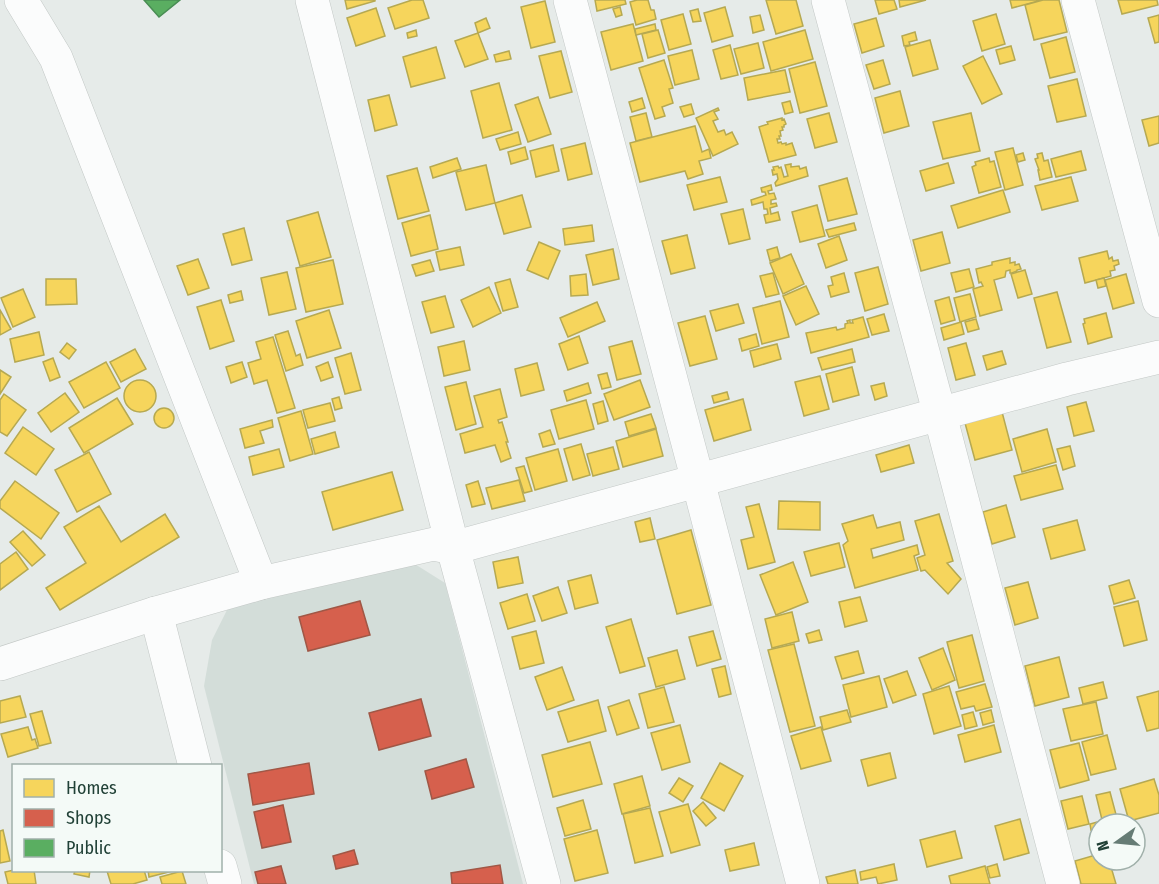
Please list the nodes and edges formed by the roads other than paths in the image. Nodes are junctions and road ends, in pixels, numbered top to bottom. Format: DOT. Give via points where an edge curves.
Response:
graph roads {
  1 [pos="21,0"];
  2 [pos="312,0"];
  3 [pos="570,0"];
  4 [pos="828,0"];
  5 [pos="1078,0"];
  6 [pos="1159,302"];
  7 [pos="1159,357"];
  8 [pos="940,415"];
  9 [pos="698,481"];
  10 [pos="453,548"];
  11 [pos="261,584"];
  12 [pos="156,613"];
  13 [pos="0,664"];
  14 [pos="195,764"];
  15 [pos="544,884"];
  16 [pos="803,884"];
  17 [pos="1063,884"];
  1 -- 11 [label="street" via="56,58"];
  2 -- 10 [label="street"];
  3 -- 9 [label="street"];
  4 -- 8 [label="street"];
  5 -- 6 [label="street"];
  7 -- 8 [label="street"];
  8 -- 9 [label="street"];
  8 -- 17 [label="street"];
  9 -- 10 [label="street"];
  9 -- 16 [label="street"];
  10 -- 11 [label="street" via="434,544"];
  10 -- 15 [label="street"];
  11 -- 12 [label="street"];
  12 -- 13 [label="street"];
  12 -- 14 [label="street"];
}
